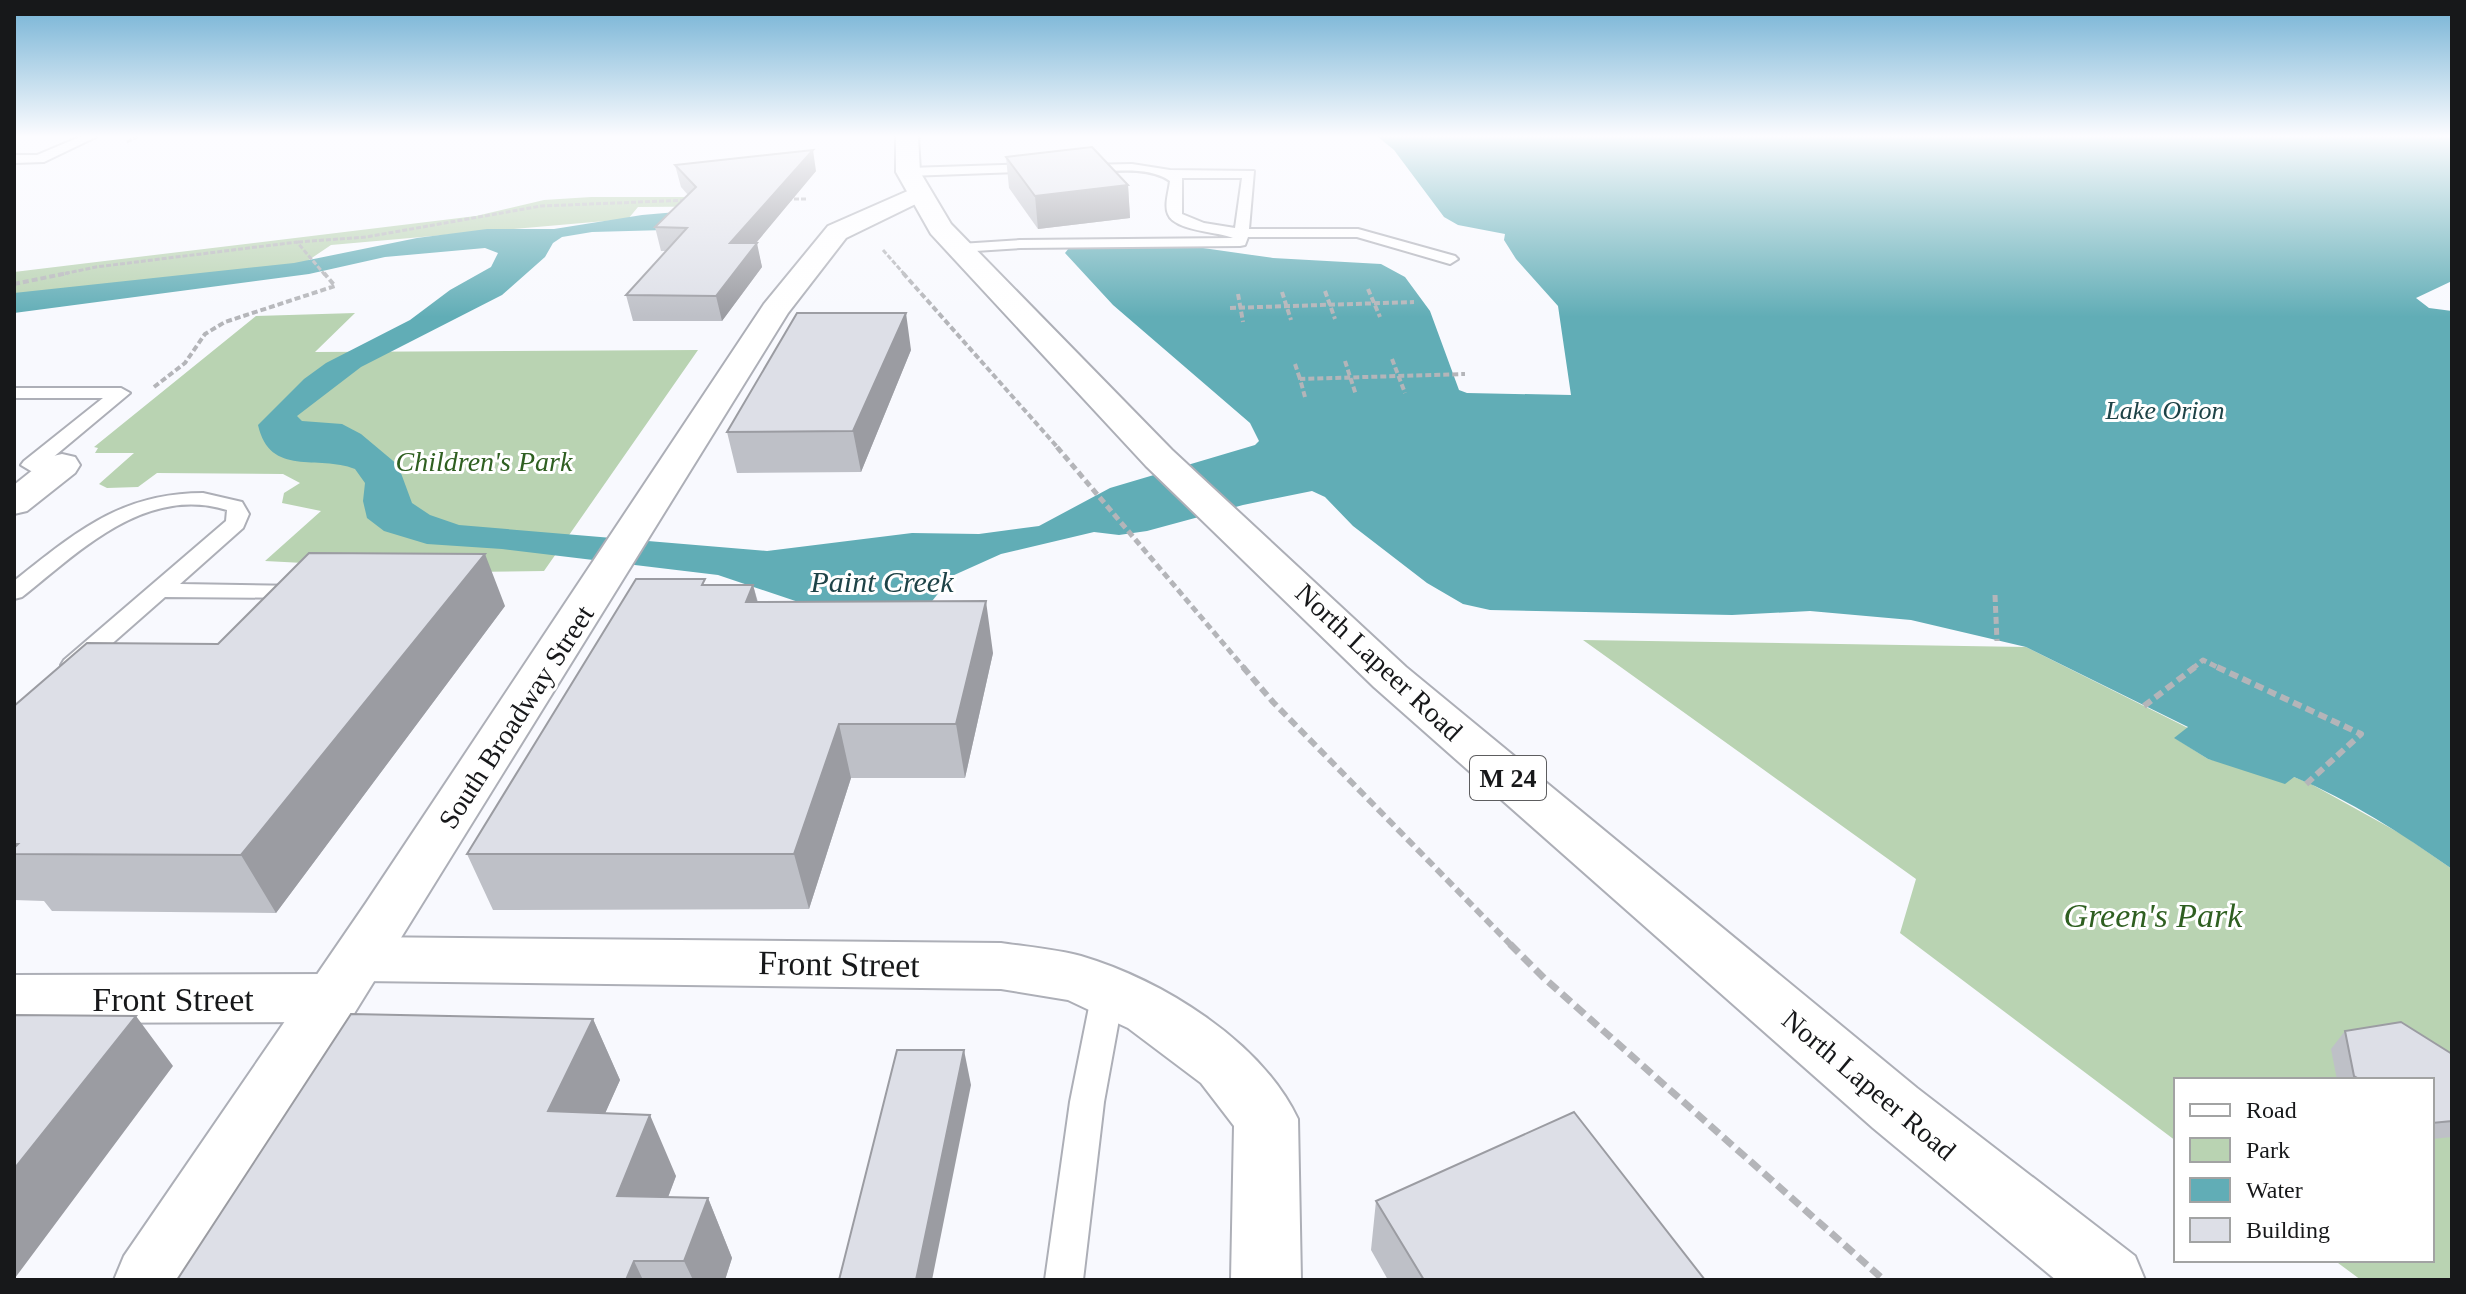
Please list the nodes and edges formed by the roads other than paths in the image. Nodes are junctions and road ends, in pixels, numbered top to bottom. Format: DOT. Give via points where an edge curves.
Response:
graph roads {
  1 [pos="893,196"];
  2 [pos="922,196"];
  3 [pos="1175,196"];
  4 [pos="1246,196"];
  5 [pos="1241,233"];
  6 [pos="960,248"];
  7 [pos="1450,259"];
  8 [pos="14,393"];
  9 [pos="62,465"];
  10 [pos="14,503"];
  11 [pos="157,590"];
  12 [pos="14,592"];
  13 [pos="323,594"];
  14 [pos="50,685"];
  15 [pos="346,979"];
  16 [pos="1108,992"];
  17 [pos="14,999"];
  18 [pos="149,1280"];
  19 [pos="1064,1280"];
  20 [pos="1266,1280"];
  21 [pos="2110,1280"];
  1 -- 15 [label="street, South Broadway Street" via="837,232 775,310"];
  2 -- 6 [label="street, North Lapeer Road / M 24" via="940,228"];
  3 -- 5 [label="lane" via="1176,217"];
  4 -- 5 [label="lane"];
  5 -- 6 [label="lane" via="1240,242"];
  5 -- 7 [label="lane" via="1358,233"];
  6 -- 21 [label="street, North Lapeer Road / M 24" via="1159,458 1390,677 1895,1108"];
  8 -- 9 [label="lane" via="121,393 31,465"];
  9 -- 10 [label="street"];
  11 -- 12 [label="lane" via="236,524 235,506 201,499 124,514 102,524"];
  11 -- 13 [label="lane"];
  11 -- 14 [label="lane"];
  15 -- 16 [label="street, Front Street" via="1001,966 1077,978"];
  15 -- 17 [label="street, Front Street"];
  15 -- 18 [label="street, South Broadway Street"];
  16 -- 19 [label="lane" via="1087,1102"];
  16 -- 20 [label="street, Front Street" via="1149,1011 1223,1065 1266,1119"];
}
